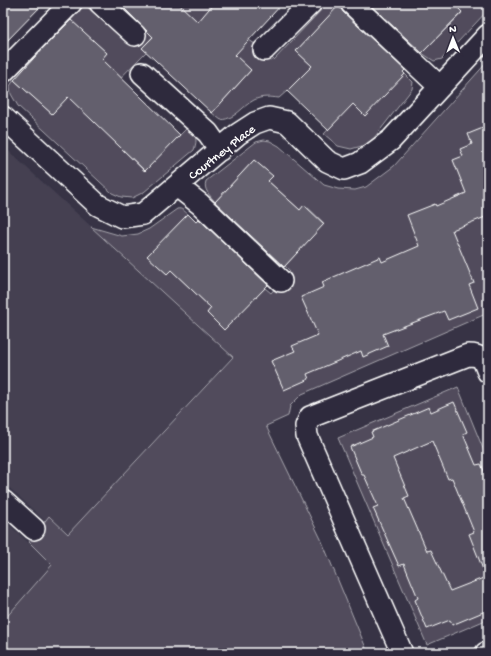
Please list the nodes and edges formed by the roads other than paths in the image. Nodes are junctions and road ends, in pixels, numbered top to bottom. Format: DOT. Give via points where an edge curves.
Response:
graph roads {
  1 [pos="71,3"];
  2 [pos="100,3"];
  3 [pos="311,3"];
  4 [pos="351,3"];
  5 [pos="135,34"];
  6 [pos="488,35"];
  7 [pos="264,50"];
  8 [pos="3,72"];
  9 [pos="142,73"];
  10 [pos="440,87"];
  11 [pos="3,117"];
  12 [pos="220,150"];
  13 [pos="177,186"];
  14 [pos="281,281"];
  15 [pos="488,372"];
  16 [pos="3,501"];
  17 [pos="34,529"];
  18 [pos="402,653"];
  1 -- 8 [label="street"];
  2 -- 5 [label="street"];
  3 -- 7 [label="street"];
  4 -- 10 [label="street"];
  6 -- 10 [label="street, Courtney Place"];
  9 -- 12 [label="street" via="208,133"];
  10 -- 12 [label="street, Courtney Place" via="391,140 360,163 344,169 327,162 287,122 269,118 238,134"];
  11 -- 13 [label="street, Courtney Place" via="98,205 122,216 143,214"];
  12 -- 13 [label="street, Courtney Place"];
  13 -- 14 [label="street" via="200,204"];
  15 -- 18 [label="street" via="483,359 477,355 468,355 310,417 306,426 307,436"];
  16 -- 17 [label="street"];
}
